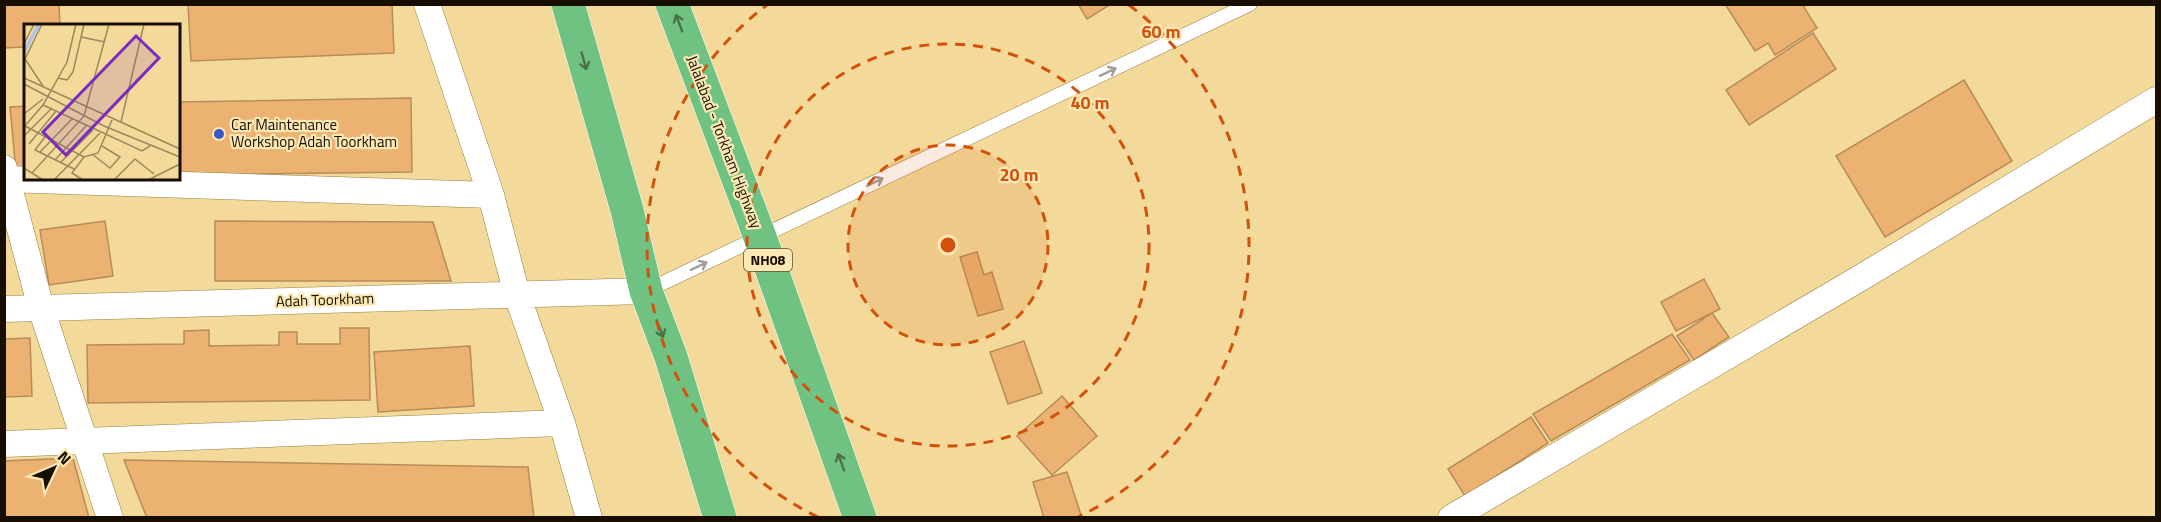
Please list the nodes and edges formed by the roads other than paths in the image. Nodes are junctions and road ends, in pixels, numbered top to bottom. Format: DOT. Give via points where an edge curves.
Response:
graph roads {
  1 [pos="427,4"];
  2 [pos="568,4"];
  3 [pos="672,4"];
  4 [pos="1250,4"];
  5 [pos="2157,100"];
  6 [pos="6,175"];
  7 [pos="24,176"];
  8 [pos="127,180"];
  9 [pos="491,195"];
  10 [pos="760,237"];
  11 [pos="646,291"];
  12 [pos="517,295"];
  13 [pos="41,308"];
  14 [pos="4,309"];
  15 [pos="562,423"];
  16 [pos="85,441"];
  17 [pos="4,444"];
  18 [pos="110,518"];
  19 [pos="589,518"];
  20 [pos="720,518"];
  21 [pos="860,518"];
  22 [pos="1451,518"];
  1 -- 9 [label="street"];
  2 -- 11 [label="highway, one-way"];
  10 -- 3 [label="highway, Jalalabad - Torkham Highway / NH08, one-way"];
  10 -- 4 [label="lane, one-way"];
  5 -- 22 [label="street"];
  6 -- 7 [label="street"];
  6 -- 13 [label="street"];
  8 -- 9 [label="street"];
  9 -- 12 [label="street"];
  11 -- 10 [label="lane, one-way"];
  21 -- 10 [label="highway, Jalalabad - Torkham Highway / NH08, one-way"];
  11 -- 12 [label="street, Adah Toorkham"];
  11 -- 20 [label="highway, one-way" via="671,357"];
  12 -- 13 [label="street, Adah Toorkham"];
  12 -- 15 [label="street"];
  13 -- 14 [label="street, Adah Toorkham"];
  13 -- 16 [label="street"];
  15 -- 16 [label="street"];
  15 -- 19 [label="street"];
  16 -- 17 [label="street"];
  16 -- 18 [label="street"];
}
